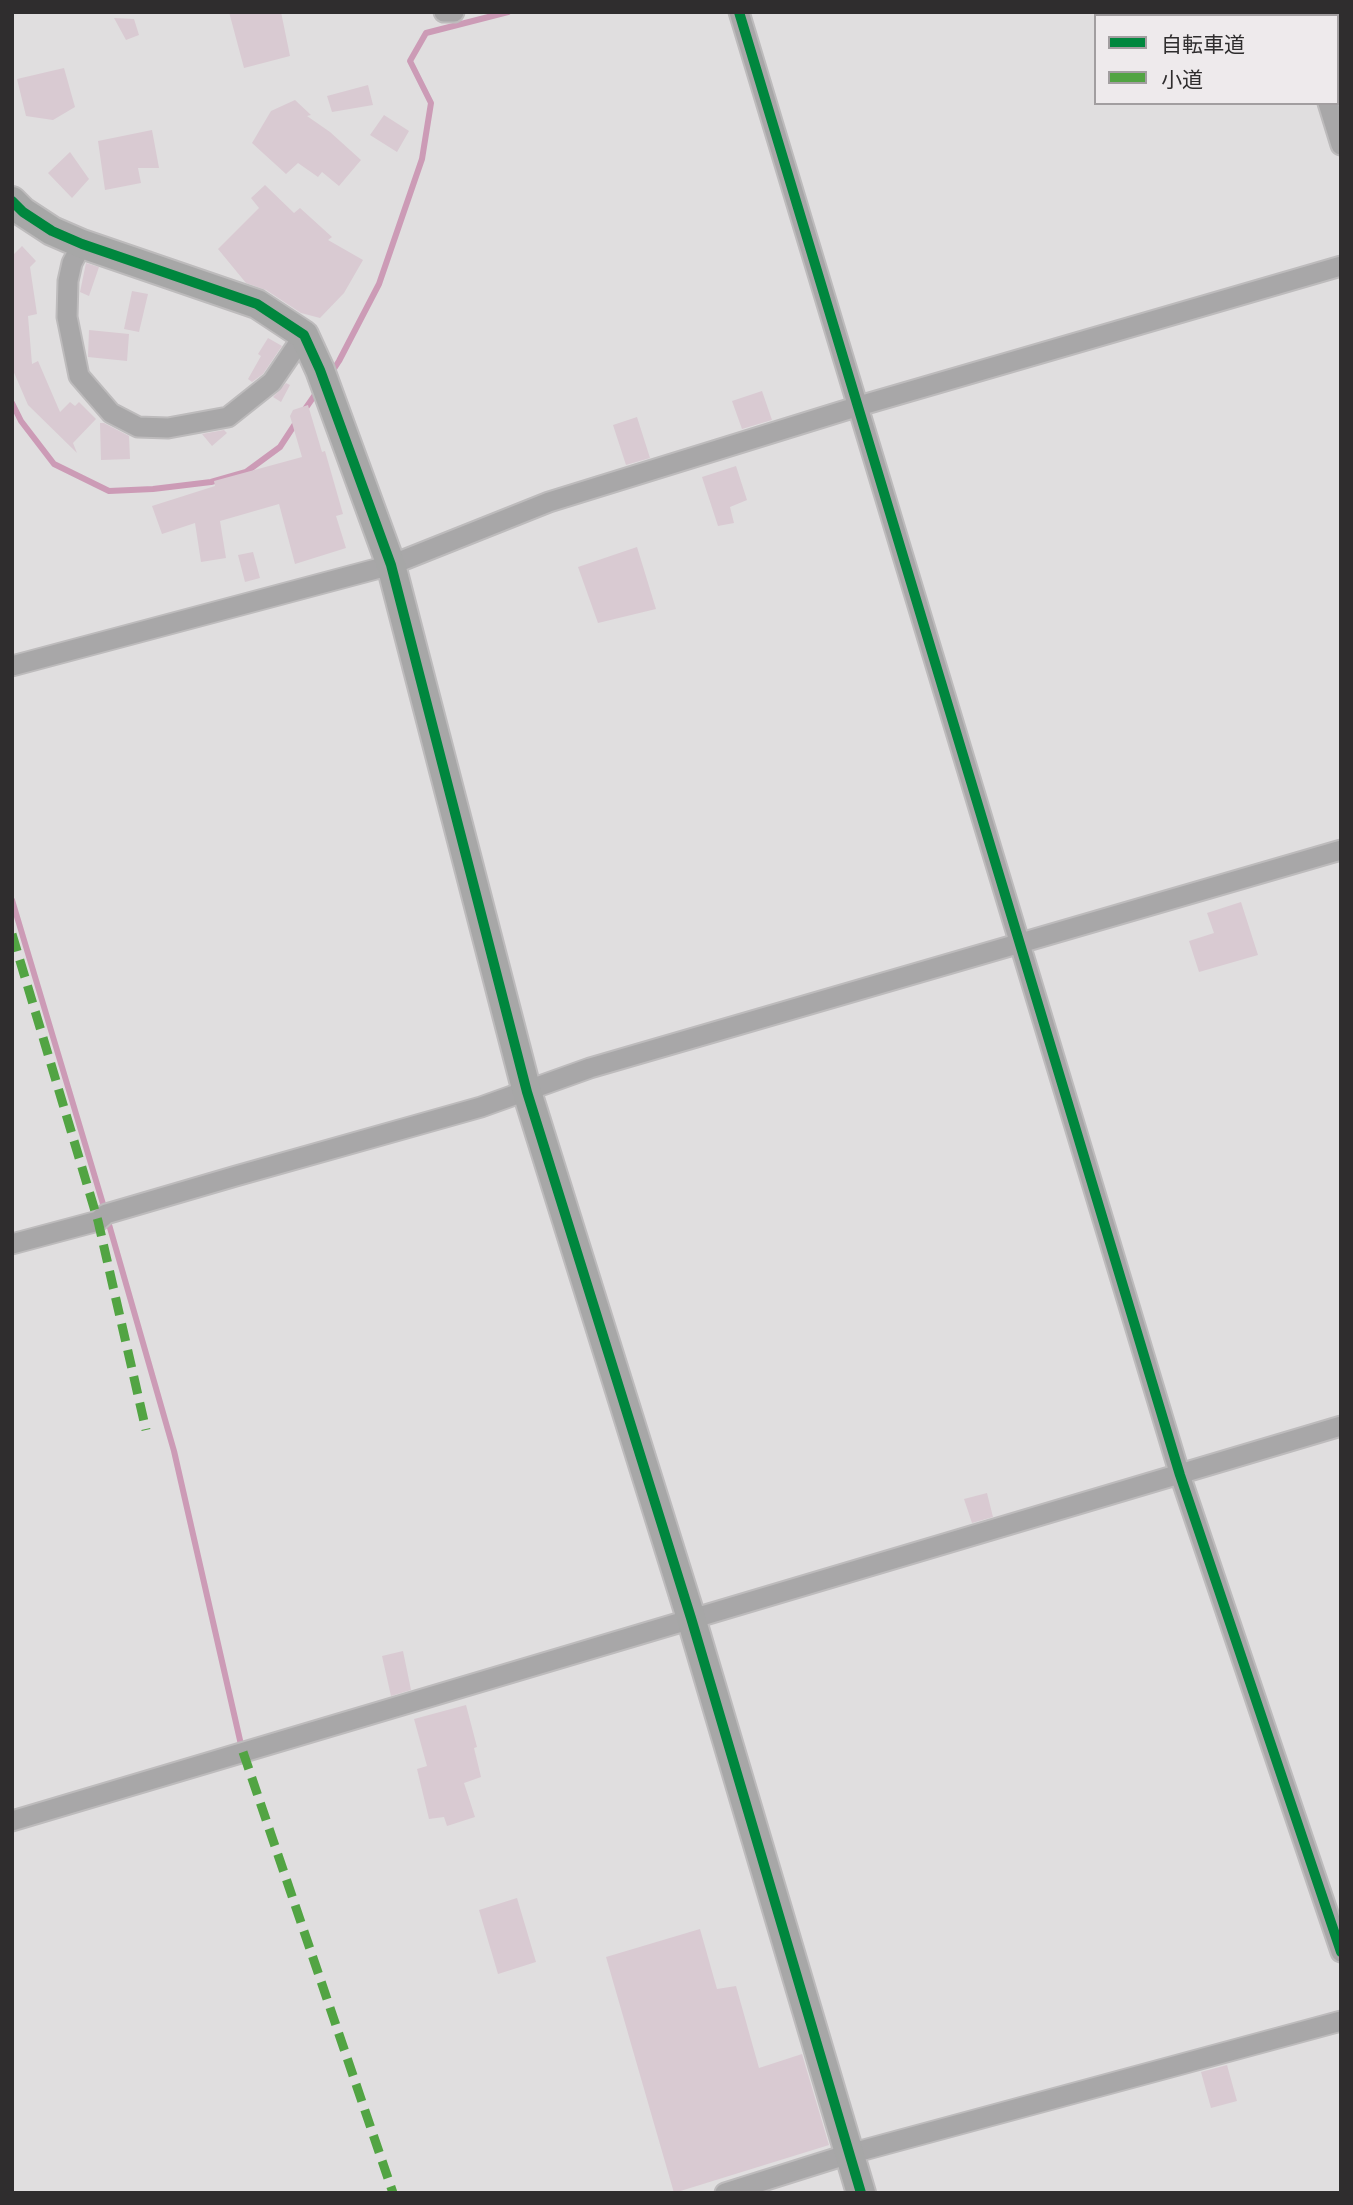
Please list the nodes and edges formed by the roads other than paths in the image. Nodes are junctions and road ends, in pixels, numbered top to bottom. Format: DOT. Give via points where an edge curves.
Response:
graph roads {
  1 [pos="444,12"];
  2 [pos="454,12"];
  3 [pos="739,12"];
  4 [pos="1329,105"];
  5 [pos="1341,145"];
  6 [pos="12,201"];
  7 [pos="82,244"];
  8 [pos="1341,266"];
  9 [pos="312,352"];
  10 [pos="859,406"];
  11 [pos="391,565"];
  12 [pos="12,666"];
  13 [pos="1341,850"];
  14 [pos="1021,941"];
  15 [pos="527,1092"];
  16 [pos="12,1244"];
  17 [pos="1341,1426"];
  18 [pos="1180,1475"];
  19 [pos="691,1618"];
  20 [pos="12,1821"];
  21 [pos="1341,1952"];
  22 [pos="1341,2021"];
  23 [pos="849,2154"];
  24 [pos="725,2193"];
  25 [pos="861,2193"];
  1 -- 2 [label="street"];
  3 -- 10 [label="street"];
  4 -- 5 [label="street"];
  6 -- 7 [label="street" via="52,231"];
  7 -- 9 [label="street" via="257,304"];
  7 -- 9 [label="street" via="68,281 67,317 79,376 111,413 138,427 168,428 228,417"];
  8 -- 10 [label="street"];
  9 -- 11 [label="street"];
  10 -- 11 [label="street" via="549,502"];
  10 -- 14 [label="street"];
  11 -- 12 [label="street"];
  11 -- 15 [label="street"];
  13 -- 14 [label="street"];
  14 -- 15 [label="street" via="590,1068"];
  14 -- 18 [label="street"];
  15 -- 16 [label="street" via="106,1214 99,1222"];
  15 -- 19 [label="street"];
  17 -- 18 [label="street"];
  18 -- 19 [label="street"];
  18 -- 21 [label="street"];
  19 -- 20 [label="street"];
  19 -- 23 [label="street"];
  22 -- 23 [label="street"];
  23 -- 24 [label="street"];
  23 -- 25 [label="street"];
}
